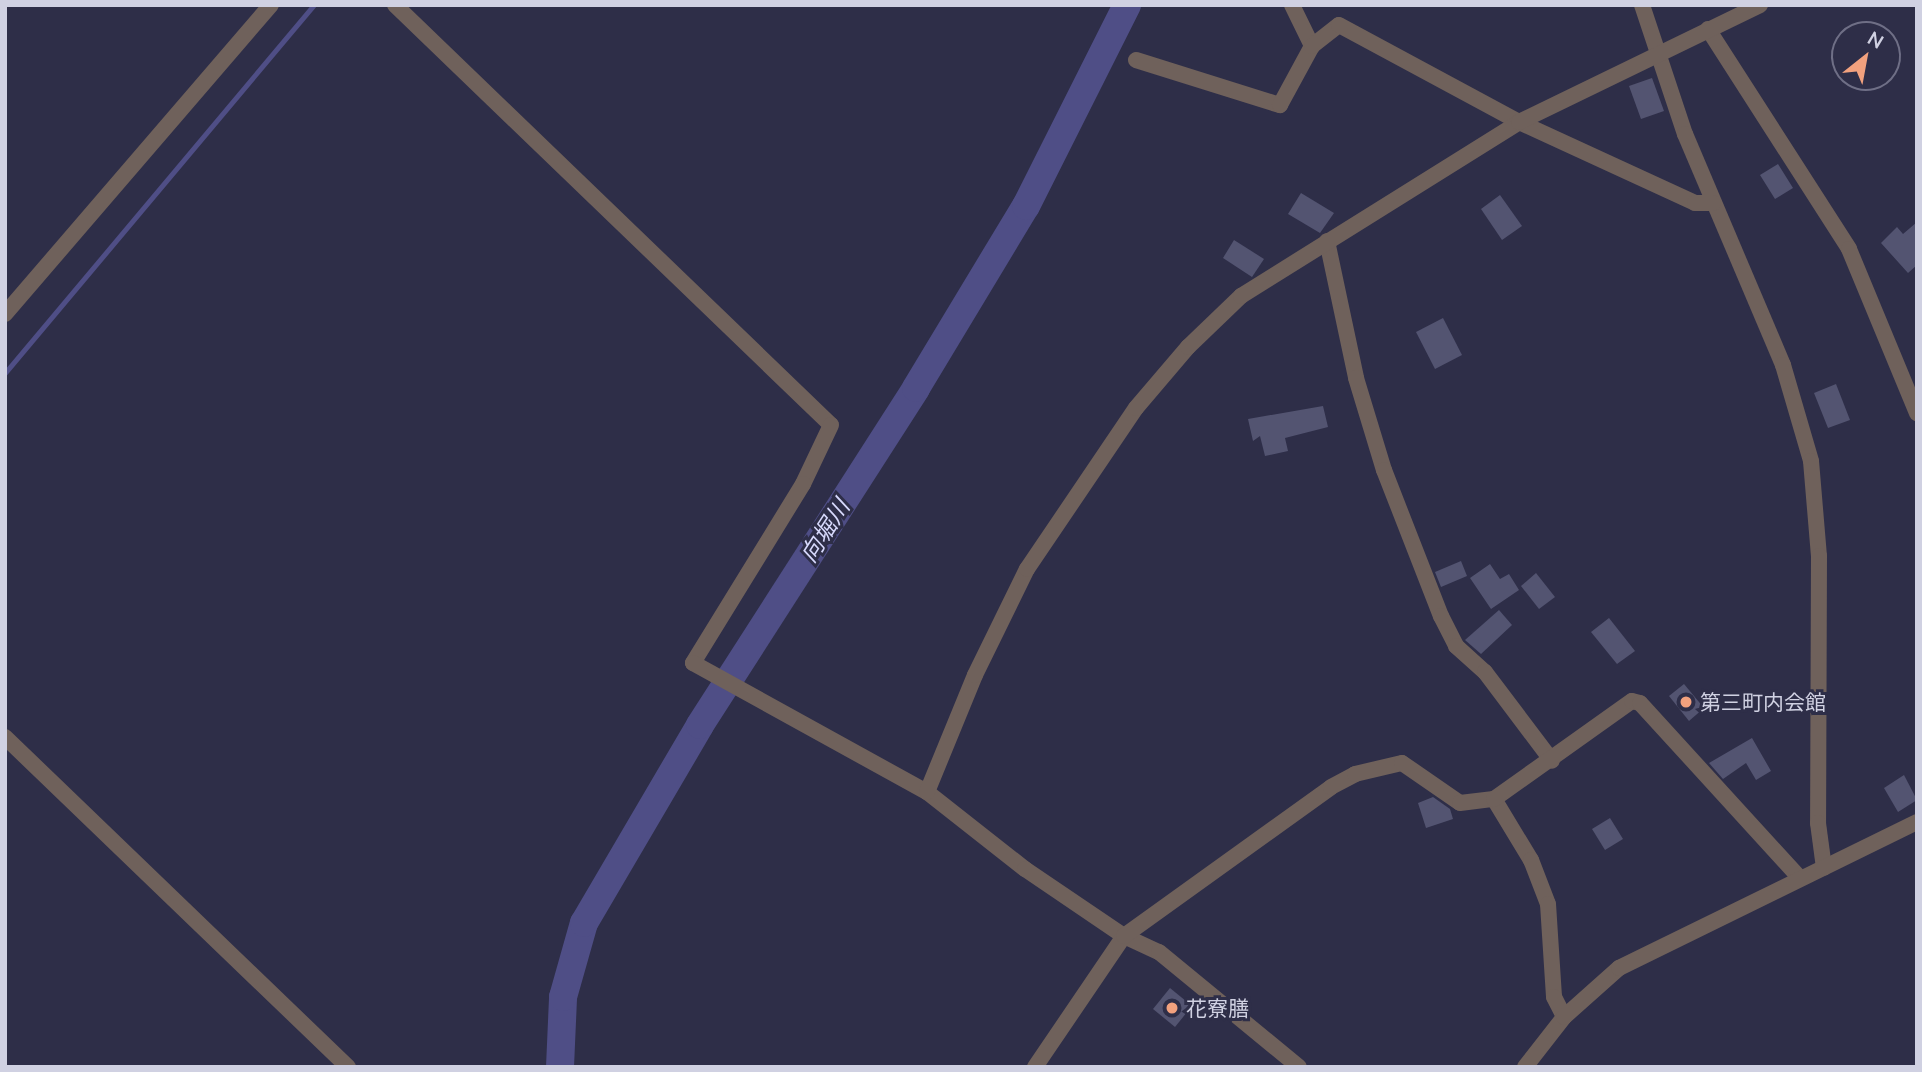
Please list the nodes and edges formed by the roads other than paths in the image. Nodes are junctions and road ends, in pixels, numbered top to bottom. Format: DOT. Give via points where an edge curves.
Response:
graph roads {
  1 [pos="271,5"];
  2 [pos="395,5"];
  3 [pos="1292,5"];
  4 [pos="1642,5"];
  5 [pos="1760,5"];
  6 [pos="1709,29"];
  7 [pos="1312,46"];
  8 [pos="1660,54"];
  9 [pos="1136,60"];
  10 [pos="1519,122"];
  11 [pos="1713,203"];
  12 [pos="1327,241"];
  13 [pos="5,314"];
  14 [pos="1917,412"];
  15 [pos="5,737"];
  16 [pos="1552,761"];
  17 [pos="927,792"];
  18 [pos="1494,800"];
  19 [pos="1917,822"];
  20 [pos="1824,868"];
  21 [pos="1800,878"];
  22 [pos="1124,936"];
  23 [pos="1564,1017"];
  24 [pos="348,1067"];
  25 [pos="1035,1067"];
  26 [pos="1299,1067"];
  27 [pos="1525,1067"];
  1 -- 13 [label="street"];
  2 -- 17 [label="street" via="831,425 803,484 693,663"];
  3 -- 7 [label="street"];
  4 -- 8 [label="street"];
  5 -- 6 [label="street"];
  6 -- 8 [label="street"];
  6 -- 14 [label="street" via="1849,248"];
  7 -- 9 [label="street" via="1280,105"];
  7 -- 10 [label="street" via="1339,25"];
  8 -- 10 [label="street"];
  8 -- 11 [label="street"];
  10 -- 11 [label="street" via="1695,202"];
  10 -- 12 [label="street"];
  11 -- 20 [label="street" via="1783,365 1811,461 1819,556 1818,823"];
  12 -- 16 [label="street" via="1356,378 1380,457 1441,617 1456,646 1485,672"];
  12 -- 17 [label="street" via="1241,296 1188,347 1136,408 1027,569 975,675"];
  15 -- 24 [label="street"];
  16 -- 18 [label="street"];
  16 -- 21 [label="street" via="1632,701 1640,703"];
  17 -- 22 [label="street" via="1025,869"];
  18 -- 22 [label="street" via="1460,803 1402,763 1355,774 1270,828"];
  18 -- 23 [label="street" via="1531,860 1548,904 1554,997"];
  19 -- 20 [label="street"];
  20 -- 21 [label="street"];
  21 -- 23 [label="street" via="1619,968"];
  22 -- 25 [label="street"];
  22 -- 26 [label="street" via="1159,952"];
  23 -- 27 [label="street"];
}
